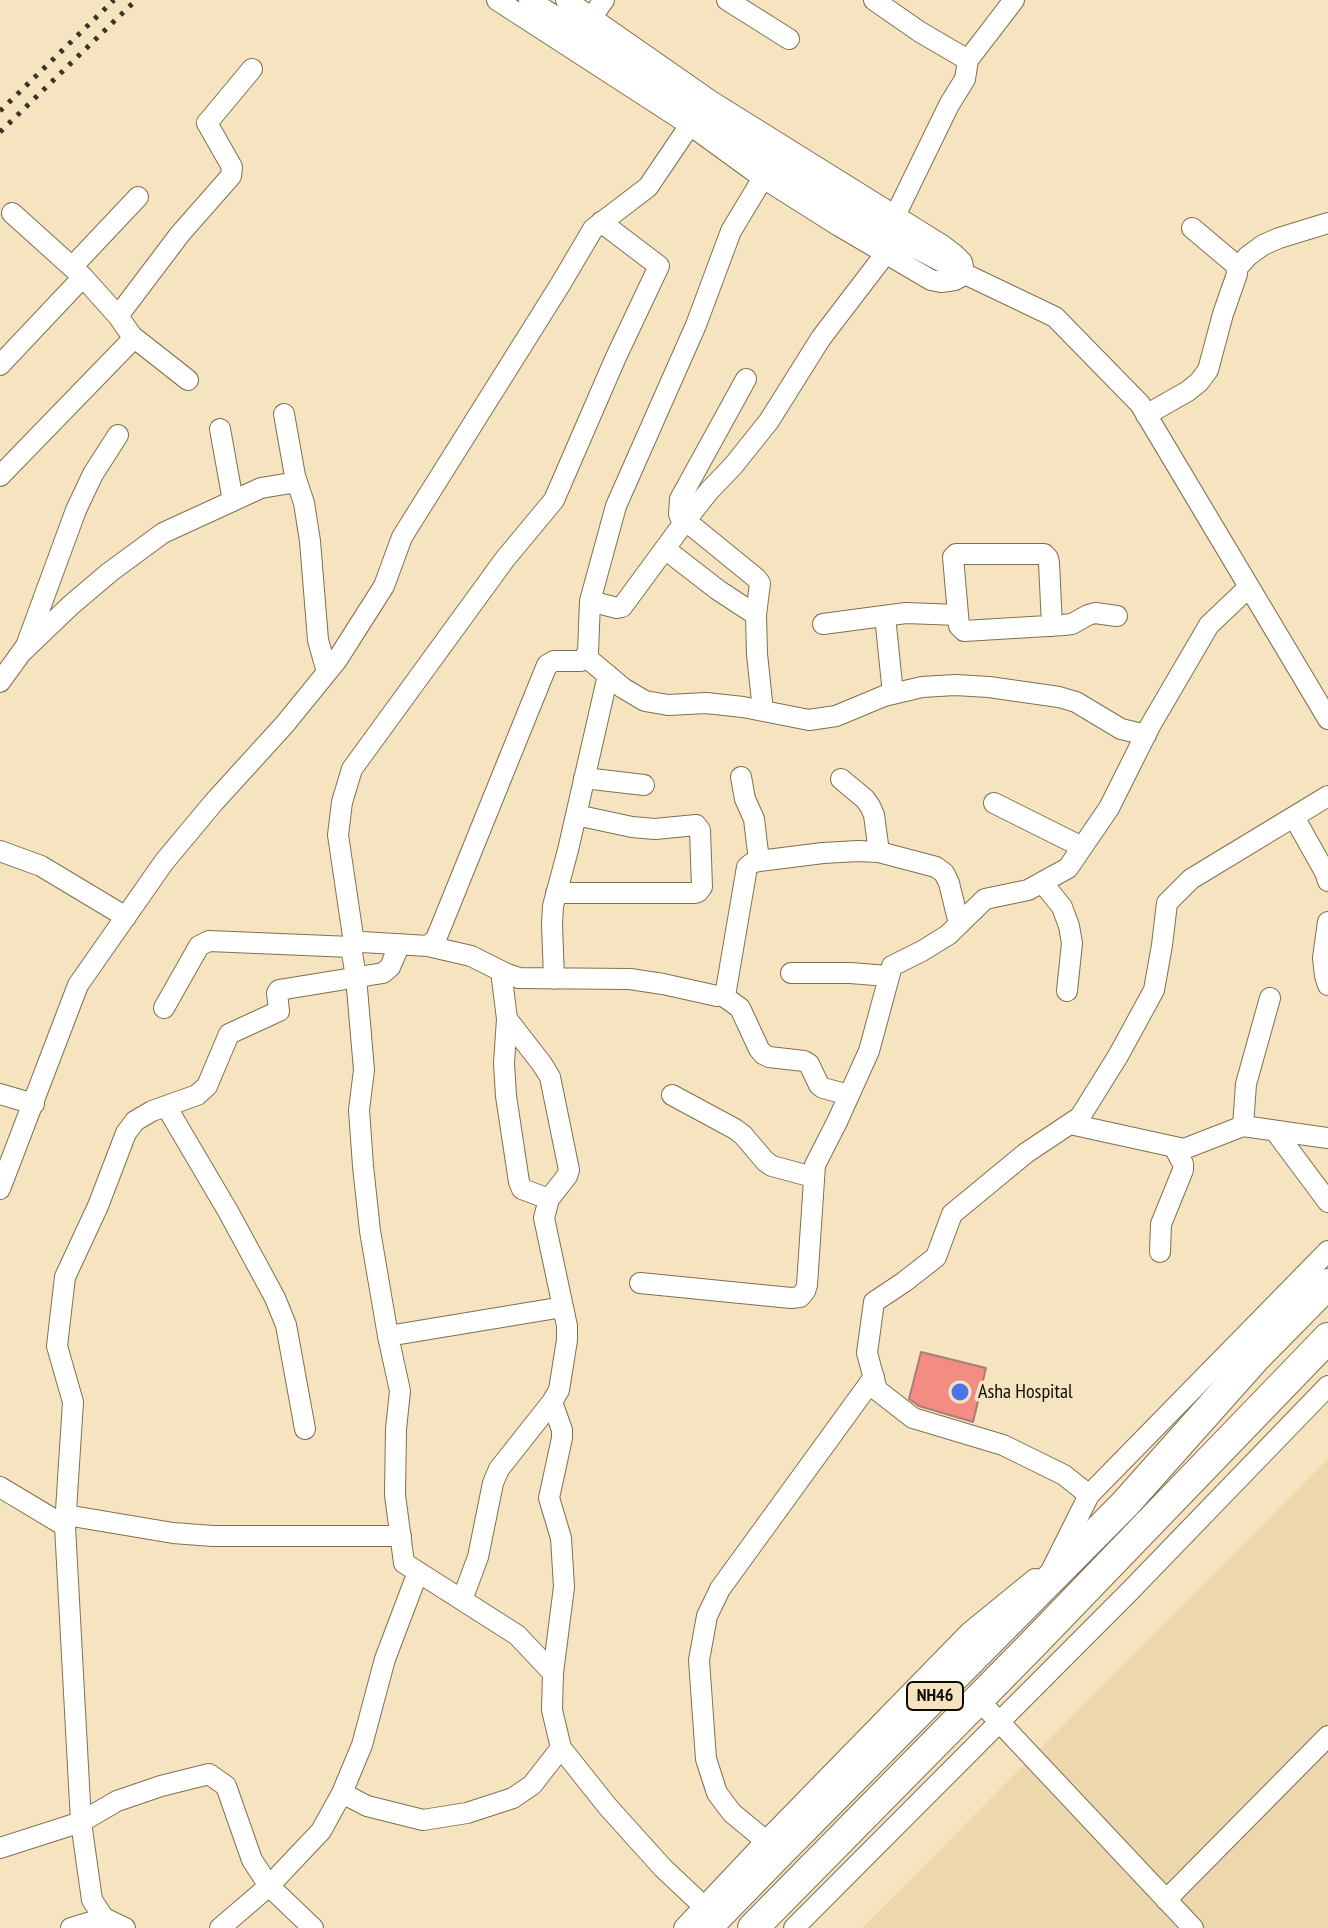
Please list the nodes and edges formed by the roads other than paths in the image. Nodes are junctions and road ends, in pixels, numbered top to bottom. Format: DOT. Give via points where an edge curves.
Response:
graph roads {
  1 [pos="497,0"];
  2 [pos="529,0"];
  3 [pos="566,0"];
  4 [pos="604,0"];
  5 [pos="874,0"];
  6 [pos="1014,0"];
  7 [pos="739,3"];
  8 [pos="591,18"];
  9 [pos="789,39"];
  10 [pos="968,60"];
  11 [pos="252,69"];
  12 [pos="690,125"];
  13 [pos="763,178"];
  14 [pos="138,197"];
  15 [pos="12,213"];
  16 [pos="895,216"];
  17 [pos="601,222"];
  18 [pos="1328,223"];
  19 [pos="1192,228"];
  20 [pos="886,253"];
  21 [pos="1237,268"];
  22 [pos="78,272"];
  23 [pos="965,274"];
  24 [pos="118,316"];
  25 [pos="132,336"];
  26 [pos="0,365"];
  27 [pos="746,379"];
  28 [pos="188,380"];
  29 [pos="284,414"];
  30 [pos="1146,415"];
  31 [pos="220,429"];
  32 [pos="118,435"];
  33 [pos="0,476"];
  34 [pos="297,482"];
  35 [pos="233,501"];
  36 [pos="684,523"];
  37 [pos="665,549"];
  38 [pos="1249,587"];
  39 [pos="590,601"];
  40 [pos="756,615"];
  41 [pos="958,615"];
  42 [pos="885,616"];
  43 [pos="1117,616"];
  44 [pos="823,624"];
  45 [pos="1052,626"];
  46 [pos="23,651"];
  47 [pos="586,657"];
  48 [pos="327,672"];
  49 [pos="608,675"];
  50 [pos="0,682"];
  51 [pos="893,694"];
  52 [pos="1325,708"];
  53 [pos="763,711"];
  54 [pos="1146,735"];
  55 [pos="741,777"];
  56 [pos="584,778"];
  57 [pos="841,779"];
  58 [pos="644,785"];
  59 [pos="1328,796"];
  60 [pos="994,803"];
  61 [pos="576,815"];
  62 [pos="1294,817"];
  63 [pos="1082,847"];
  64 [pos="0,851"];
  65 [pos="879,852"];
  66 [pos="759,861"];
  67 [pos="1328,881"];
  68 [pos="1042,882"];
  69 [pos="556,893"];
  70 [pos="126,917"];
  71 [pos="1328,922"];
  72 [pos="959,924"];
  73 [pos="400,944"];
  74 [pos="353,945"];
  75 [pos="428,946"];
  76 [pos="501,971"];
  77 [pos="791,973"];
  78 [pos="888,976"];
  79 [pos="356,977"];
  80 [pos="554,979"];
  81 [pos="1328,985"];
  82 [pos="1067,991"];
  83 [pos="722,995"];
  84 [pos="1270,998"];
  85 [pos="164,1008"];
  86 [pos="507,1019"];
  87 [pos="0,1094"];
  88 [pos="672,1095"];
  89 [pos="849,1095"];
  90 [pos="34,1104"];
  91 [pos="166,1106"];
  92 [pos="1070,1124"];
  93 [pos="1243,1126"];
  94 [pos="1275,1131"];
  95 [pos="1327,1136"];
  96 [pos="1174,1147"];
  97 [pos="813,1177"];
  98 [pos="0,1189"];
  99 [pos="549,1199"];
  100 [pos="1328,1202"];
  101 [pos="1328,1251"];
  102 [pos="1160,1252"];
  103 [pos="640,1283"];
  104 [pos="1328,1284"];
  105 [pos="563,1307"];
  106 [pos="388,1336"];
  107 [pos="1328,1338"];
  108 [pos="874,1377"];
  109 [pos="1328,1386"];
  110 [pos="552,1402"];
  111 [pos="305,1429"];
  112 [pos="0,1487"];
  113 [pos="1089,1495"];
  114 [pos="66,1521"];
  115 [pos="401,1536"];
  116 [pos="418,1572"];
  117 [pos="1048,1575"];
  118 [pos="462,1600"];
  119 [pos="553,1673"];
  120 [pos="989,1710"];
  121 [pos="1328,1736"];
  122 [pos="561,1748"];
  123 [pos="342,1793"];
  124 [pos="81,1822"];
  125 [pos="766,1841"];
  126 [pos="0,1848"];
  127 [pos="269,1886"];
  128 [pos="1166,1900"];
  129 [pos="104,1918"];
  130 [pos="709,1918"];
  131 [pos="71,1928"];
  132 [pos="125,1928"];
  133 [pos="220,1928"];
  134 [pos="313,1928"];
  135 [pos="684,1928"];
  136 [pos="753,1928"];
  137 [pos="794,1928"];
  138 [pos="1193,1928"];
  1 -- 12 [label="street"];
  2 -- 23 [label="street" via="874,226"];
  3 -- 8 [label="street"];
  4 -- 8 [label="street"];
  5 -- 10 [label="street"];
  6 -- 10 [label="street"];
  7 -- 9 [label="street"];
  8 -- 16 [label="street" via="711,101"];
  10 -- 16 [label="street" via="965,79"];
  11 -- 24 [label="street" via="207,123 232,167 231,176"];
  12 -- 13 [label="street"];
  12 -- 17 [label="street" via="648,187"];
  13 -- 20 [label="street"];
  13 -- 39 [label="street" via="731,231 616,506"];
  14 -- 22 [label="street"];
  15 -- 22 [label="street"];
  16 -- 23 [label="street" via="954,254"];
  17 -- 48 [label="street" via="402,537 384,586"];
  17 -- 74 [label="street" via="659,266 554,500 352,769 338,835"];
  18 -- 21 [label="street" via="1263,245"];
  19 -- 21 [label="street"];
  20 -- 23 [label="street" via="931,280 955,280"];
  20 -- 36 [label="street" via="821,338 769,421"];
  21 -- 30 [label="street" via="1208,370 1188,391"];
  22 -- 24 [label="street"];
  22 -- 26 [label="street"];
  23 -- 30 [label="street" via="1055,317"];
  24 -- 25 [label="street"];
  25 -- 28 [label="street"];
  25 -- 33 [label="street"];
  27 -- 36 [label="street" via="680,499"];
  29 -- 34 [label="street"];
  30 -- 38 [label="street"];
  31 -- 35 [label="street"];
  32 -- 46 [label="street" via="76,510"];
  34 -- 35 [label="street" via="261,488"];
  34 -- 48 [label="street"];
  35 -- 46 [label="street" via="163,533 110,572"];
  36 -- 37 [label="street"];
  36 -- 40 [label="street" via="760,583"];
  37 -- 39 [label="street" via="622,607"];
  37 -- 40 [label="street"];
  38 -- 52 [label="street"];
  38 -- 54 [label="street" via="1209,625"];
  39 -- 47 [label="street"];
  40 -- 53 [label="street"];
  41 -- 42 [label="street"];
  41 -- 45 [label="street" via="964,631"];
  41 -- 45 [label="street" via="954,555 1044,554"];
  42 -- 44 [label="street"];
  42 -- 51 [label="street"];
  43 -- 45 [label="street" via="1095,613"];
  46 -- 50 [label="street"];
  47 -- 49 [label="street"];
  47 -- 75 [label="street" via="547,665 436,939"];
  48 -- 70 [label="street" via="164,862"];
  49 -- 53 [label="street" via="645,701"];
  49 -- 56 [label="street"];
  51 -- 53 [label="street" via="836,716 809,720"];
  51 -- 54 [label="street" via="955,685 1059,697 1126,731"];
  54 -- 63 [label="street" via="1109,808"];
  55 -- 66 [label="street"];
  56 -- 58 [label="street"];
  56 -- 61 [label="street"];
  57 -- 65 [label="street" via="870,806"];
  59 -- 62 [label="street"];
  60 -- 63 [label="street"];
  61 -- 69 [label="street"];
  61 -- 69 [label="street" via="655,829 696,825 702,887 694,893"];
  62 -- 67 [label="street"];
  62 -- 92 [label="street" via="1191,879 1167,903 1154,990 1080,1117"];
  63 -- 68 [label="street" via="1068,868"];
  64 -- 70 [label="street" via="41,866"];
  65 -- 66 [label="street"];
  65 -- 72 [label="street" via="944,873"];
  66 -- 83 [label="street" via="747,867"];
  68 -- 72 [label="street" via="985,899"];
  68 -- 82 [label="street" via="1069,926"];
  69 -- 80 [label="street"];
  70 -- 90 [label="street" via="78,985"];
  71 -- 81 [label="street" via="1323,958"];
  72 -- 78 [label="street" via="892,966"];
  73 -- 74 [label="street"];
  73 -- 75 [label="street"];
  73 -- 79 [label="street" via="383,973"];
  74 -- 79 [label="street"];
  74 -- 85 [label="street" via="209,941 199,946"];
  75 -- 76 [label="street" via="471,956"];
  76 -- 80 [label="street" via="519,978"];
  76 -- 86 [label="street"];
  77 -- 78 [label="street"];
  78 -- 89 [label="street" via="869,1051"];
  79 -- 91 [label="street" via="279,990 279,1011 229,1034 207,1086"];
  79 -- 106 [label="street" via="364,1070 359,1110 363,1166"];
  80 -- 83 [label="street" via="630,979"];
  83 -- 89 [label="street" via="740,1008 763,1054 804,1061 819,1085"];
  84 -- 93 [label="street" via="1246,1084"];
  86 -- 99 [label="street" via="506,1096 519,1182 522,1189"];
  86 -- 99 [label="street" via="542,1064 554,1091 569,1170"];
  87 -- 90 [label="street"];
  88 -- 97 [label="street" via="735,1129 772,1166"];
  89 -- 97 [label="street"];
  90 -- 98 [label="street"];
  91 -- 111 [label="street" via="275,1298 286,1325"];
  91 -- 114 [label="street" via="135,1121 126,1133 65,1277 57,1346 73,1402"];
  92 -- 96 [label="street"];
  92 -- 108 [label="street" via="952,1214 936,1257 874,1302 867,1353"];
  93 -- 94 [label="street"];
  93 -- 96 [label="street" via="1193,1147"];
  94 -- 95 [label="street"];
  94 -- 100 [label="street"];
  96 -- 102 [label="street" via="1183,1170 1161,1224"];
  97 -- 103 [label="street" via="807,1285 800,1297"];
  99 -- 105 [label="street" via="544,1218"];
  101 -- 113 [label="street"];
  104 -- 117 [label="highway, NH46" via="1125,1504"];
  105 -- 106 [label="street"];
  105 -- 110 [label="street" via="567,1340"];
  106 -- 115 [label="street" via="400,1391 395,1495"];
  107 -- 120 [label="highway, NH46" via="1184,1487"];
  108 -- 113 [label="street" via="877,1390 913,1418 1003,1445 1064,1475"];
  108 -- 125 [label="street" via="720,1589 707,1616 699,1660 706,1759 717,1793"];
  109 -- 120 [label="street" via="1130,1591"];
  110 -- 118 [label="street" via="499,1469"];
  110 -- 119 [label="street" via="562,1438 549,1498 561,1538 564,1587"];
  112 -- 114 [label="street"];
  113 -- 117 [label="street"];
  114 -- 115 [label="street" via="200,1535"];
  114 -- 124 [label="street"];
  115 -- 116 [label="street" via="404,1563"];
  116 -- 118 [label="street"];
  116 -- 123 [label="street"];
  117 -- 125 [label="street" via="1007,1600 970,1632"];
  117 -- 130 [label="highway, NH46"];
  118 -- 119 [label="street" via="517,1635"];
  119 -- 122 [label="street" via="552,1710"];
  120 -- 128 [label="street"];
  120 -- 136 [label="highway, NH46"];
  120 -- 137 [label="street"];
  121 -- 128 [label="street"];
  122 -- 123 [label="street" via="532,1785 513,1798 467,1813 423,1820 367,1806"];
  122 -- 130 [label="street"];
  123 -- 127 [label="street" via="321,1831"];
  124 -- 126 [label="street"];
  124 -- 127 [label="street" via="117,1801 209,1774 226,1786 252,1860"];
  124 -- 129 [label="street" via="92,1900"];
  125 -- 130 [label="street"];
  127 -- 133 [label="street"];
  127 -- 134 [label="street"];
  128 -- 138 [label="street"];
  129 -- 131 [label="street"];
  129 -- 132 [label="street"];
  130 -- 135 [label="street"];
}
